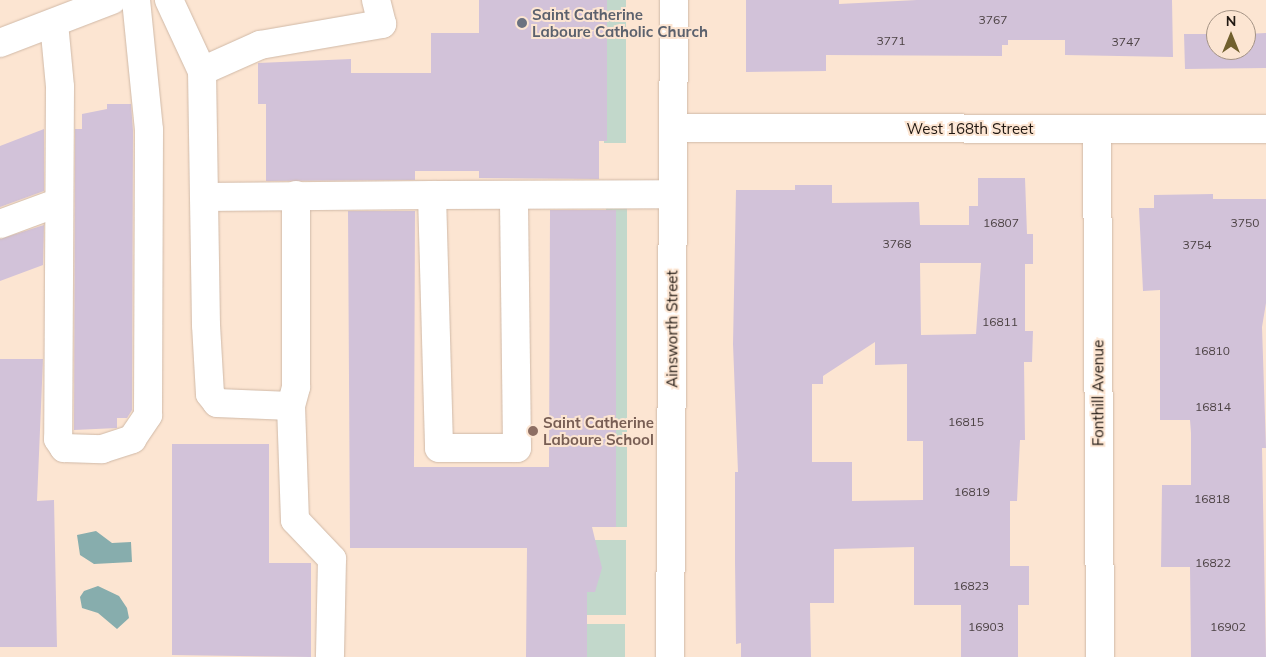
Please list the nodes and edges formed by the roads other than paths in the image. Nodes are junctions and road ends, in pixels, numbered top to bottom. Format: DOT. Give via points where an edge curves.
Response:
graph roads {
  1 [pos="112,0"];
  2 [pos="136,0"];
  3 [pos="169,0"];
  4 [pos="376,0"];
  5 [pos="674,0"];
  6 [pos="54,23"];
  7 [pos="0,43"];
  8 [pos="202,71"];
  9 [pos="673,128"];
  10 [pos="1097,129"];
  11 [pos="1266,129"];
  12 [pos="673,194"];
  13 [pos="296,195"];
  14 [pos="432,195"];
  15 [pos="514,196"];
  16 [pos="204,198"];
  17 [pos="49,206"];
  18 [pos="0,224"];
  19 [pos="291,406"];
  20 [pos="330,657"];
  21 [pos="670,657"];
  22 [pos="1100,657"];
  1 -- 6 [label="street"];
  2 -- 6 [label="street" via="148,130 148,416 132,439 102,449 64,448 58,438 60,87"];
  3 -- 8 [label="street"];
  4 -- 8 [label="street" via="382,24 260,45"];
  5 -- 9 [label="street, Ainsworth Street"];
  6 -- 7 [label="street"];
  8 -- 16 [label="street"];
  9 -- 10 [label="street, West 168th Street"];
  9 -- 12 [label="street, Ainsworth Street"];
  10 -- 11 [label="street, West 168th Street"];
  10 -- 22 [label="street, Fonthill Avenue"];
  12 -- 15 [label="street"];
  12 -- 21 [label="street, Ainsworth Street"];
  13 -- 14 [label="street"];
  13 -- 16 [label="street"];
  13 -- 19 [label="street" via="296,387"];
  14 -- 15 [label="street"];
  14 -- 15 [label="street" via="439,448 517,448"];
  16 -- 19 [label="street" via="210,394 217,403"];
  17 -- 18 [label="street"];
  19 -- 20 [label="street" via="295,520 332,559"];
}
